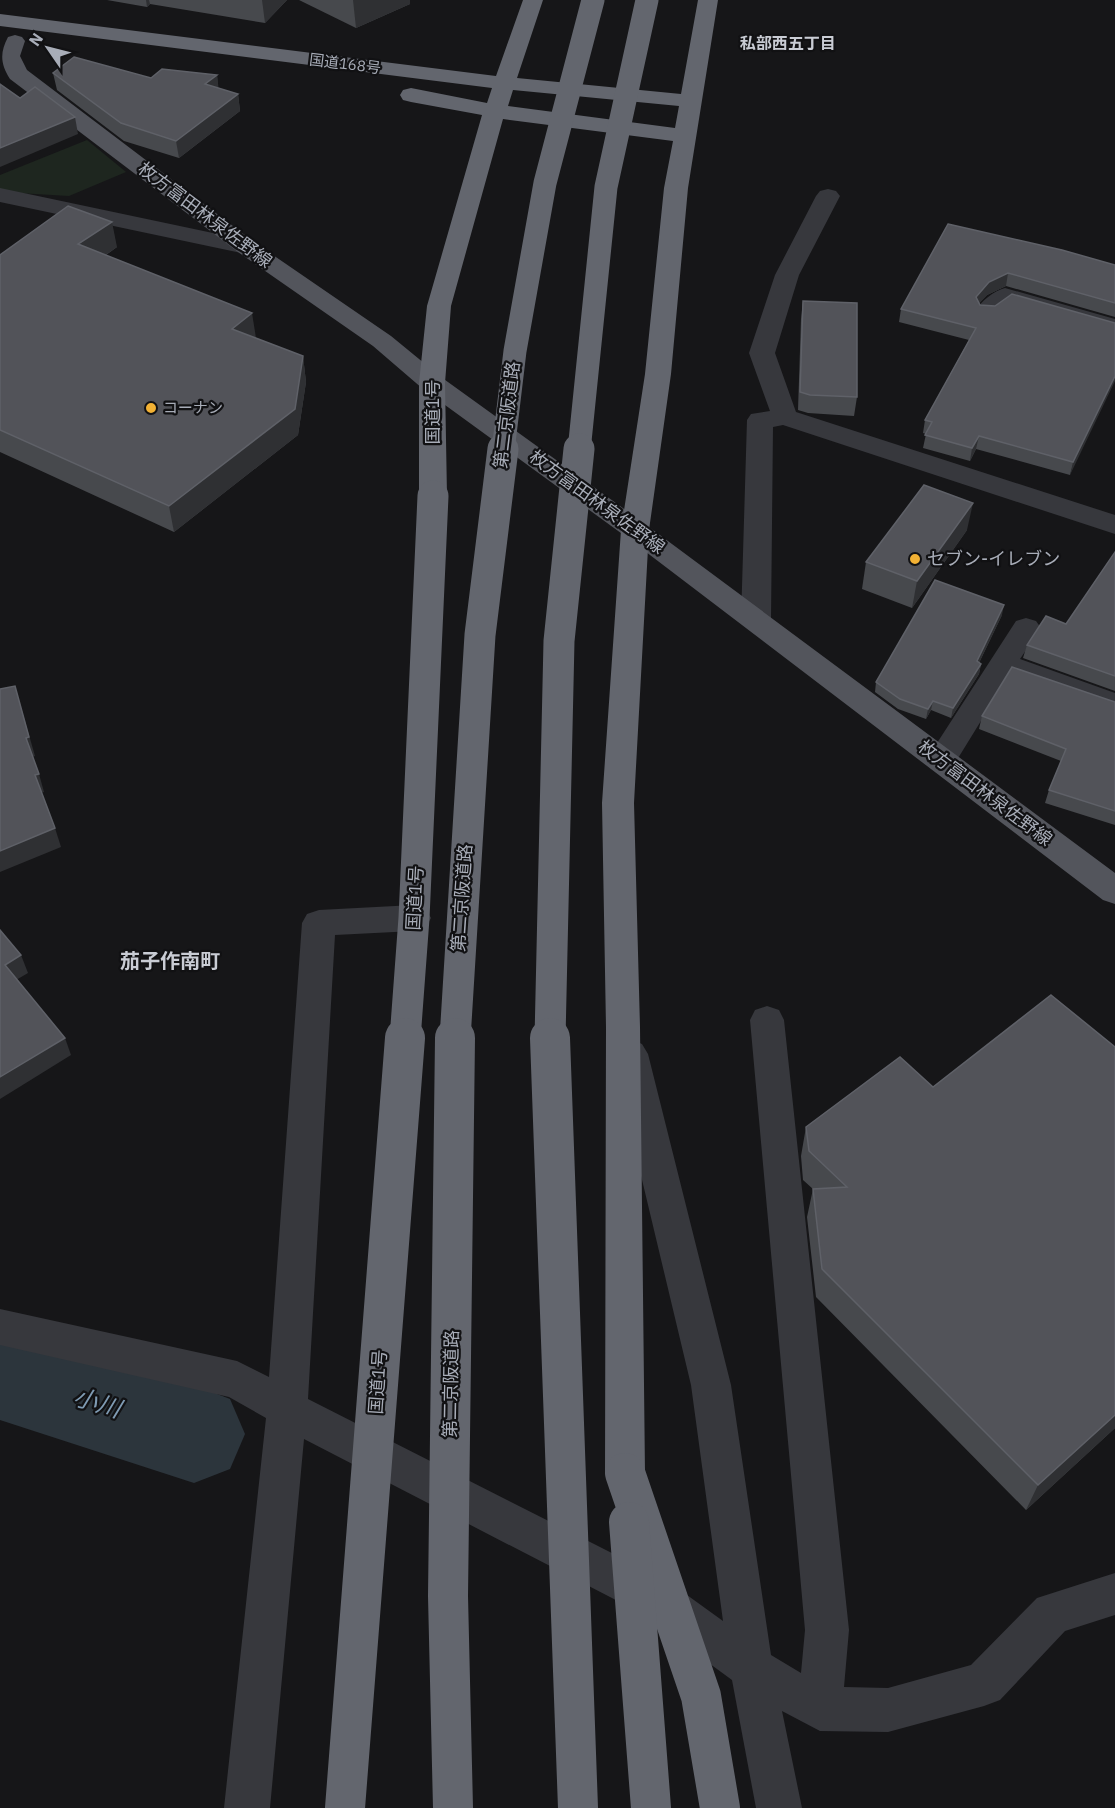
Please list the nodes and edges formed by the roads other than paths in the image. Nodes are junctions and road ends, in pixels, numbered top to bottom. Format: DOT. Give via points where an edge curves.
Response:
graph roads {
  1 [pos="533,0"];
  2 [pos="593,0"];
  3 [pos="647,0"];
  4 [pos="708,0"];
  5 [pos="5,33"];
  6 [pos="179,64"];
  7 [pos="503,83"];
  8 [pos="388,92"];
  9 [pos="691,101"];
  10 [pos="494,111"];
  11 [pos="685,136"];
  12 [pos="0,195"];
  13 [pos="828,196"];
  14 [pos="246,247"];
  15 [pos="987,311"];
  16 [pos="1115,327"];
  17 [pos="432,383"];
  18 [pos="785,417"];
  19 [pos="1115,525"];
  20 [pos="635,530"];
  21 [pos="756,621"];
  22 [pos="1026,628"];
  23 [pos="1001,664"];
  24 [pos="1115,704"];
  25 [pos="941,760"];
  26 [pos="1115,891"];
  27 [pos="414,918"];
  28 [pos="767,1020"];
  29 [pos="623,1027"];
  30 [pos="0,1328"];
  31 [pos="287,1408"];
  32 [pos="625,1473"];
  33 [pos="1115,1594"];
  34 [pos="751,1668"];
  35 [pos="820,1709"];
  36 [pos="247,1808"];
  37 [pos="345,1808"];
  38 [pos="453,1808"];
  39 [pos="578,1808"];
  40 [pos="651,1808"];
  41 [pos="720,1808"];
  42 [pos="779,1808"];
  1 -- 7 [label="highway, 国道1号"];
  2 -- 38 [label="highway, 第二京阪道路, bridge" via="541,205 516,351 480,635 455,1006 448,1596"];
  3 -- 39 [label="highway, bridge" via="606,187 559,641 549,1007"];
  4 -- 9 [label="highway"];
  5 -- 6 [label="highway"];
  5 -- 7 [label="highway, 国道168号"];
  5 -- 14 [label="main road, 枚方富田林泉佐野線" via="9,56 18,74"];
  7 -- 9 [label="highway, 国道168号"];
  7 -- 10 [label="highway, 国道1号"];
  8 -- 10 [label="highway, 国道168号"];
  9 -- 11 [label="highway"];
  10 -- 11 [label="highway, 国道168号"];
  10 -- 17 [label="highway, 国道1号" via="440,306"];
  11 -- 20 [label="highway" via="676,188 658,374"];
  12 -- 14 [label="street"];
  13 -- 18 [label="street" via="787,275 762,353"];
  14 -- 17 [label="main road, 枚方富田林泉佐野線" via="382,341"];
  15 -- 16 [label="street" via="1005,295"];
  17 -- 20 [label="main road, 枚方富田林泉佐野線"];
  17 -- 27 [label="highway, 国道1号, bridge" via="434,496"];
  18 -- 19 [label="street"];
  18 -- 21 [label="street" via="760,420"];
  20 -- 21 [label="main road, 枚方富田林泉佐野線"];
  20 -- 29 [label="highway" via="618,803"];
  21 -- 25 [label="main road, 枚方富田林泉佐野線"];
  22 -- 23 [label="street"];
  23 -- 24 [label="street"];
  23 -- 25 [label="street"];
  25 -- 26 [label="main road, 枚方富田林泉佐野線"];
  27 -- 31 [label="street" via="319,923"];
  27 -- 37 [label="highway, 国道1号, bridge"];
  28 -- 35 [label="street" via="827,1630"];
  29 -- 32 [label="highway"];
  29 -- 34 [label="street" via="711,1385"];
  30 -- 31 [label="street" via="237,1380"];
  31 -- 34 [label="street" via="654,1597"];
  31 -- 36 [label="street"];
  32 -- 40 [label="highway, bridge"];
  32 -- 41 [label="highway, bridge" via="701,1696"];
  33 -- 35 [label="street" via="1052,1613 984,1684 888,1710"];
  34 -- 35 [label="street"];
  34 -- 42 [label="street"];
}
